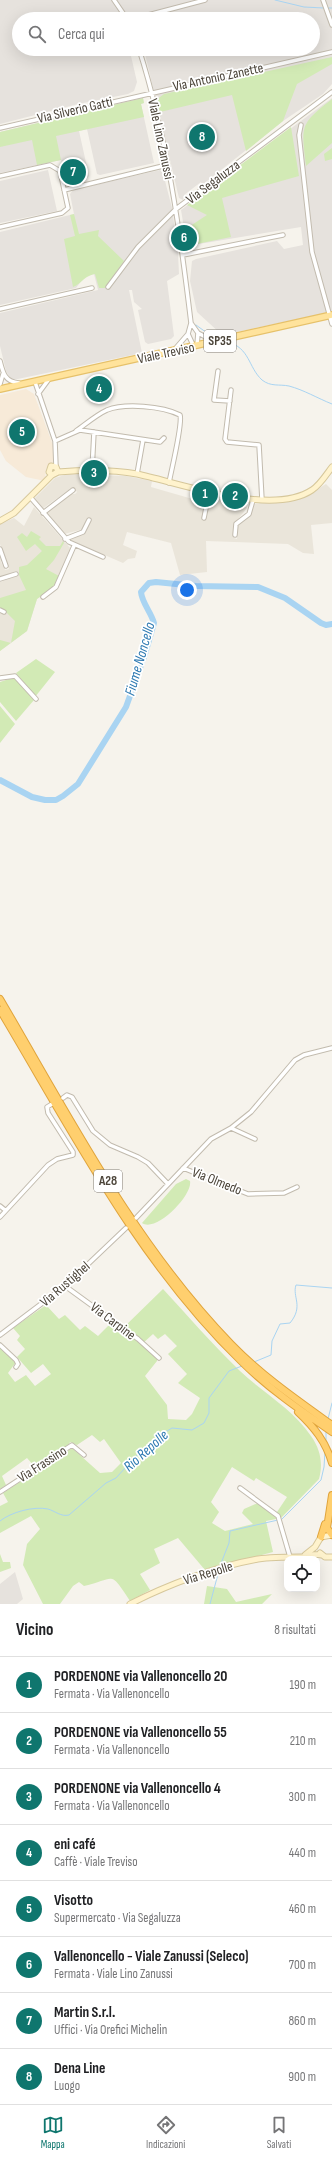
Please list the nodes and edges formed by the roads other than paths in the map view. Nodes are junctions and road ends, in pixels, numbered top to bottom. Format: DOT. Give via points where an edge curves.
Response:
graph roads {
  1 [pos="114,0"];
  2 [pos="205,0"];
  3 [pos="323,0"];
  4 [pos="122,12"];
  5 [pos="160,12"];
  6 [pos="332,25"];
  7 [pos="332,52"];
  8 [pos="320,55"];
  9 [pos="141,56"];
  10 [pos="314,56"];
  11 [pos="151,92"];
  12 [pos="332,92"];
  13 [pos="301,124"];
  14 [pos="0,128"];
  15 [pos="167,165"];
  16 [pos="0,176"];
  17 [pos="64,190"];
  18 [pos="176,210"];
  19 [pos="0,227"];
  20 [pos="283,234"];
  21 [pos="182,255"];
  22 [pos="108,287"];
  23 [pos="92,288"];
  24 [pos="0,309"];
  25 [pos="330,316"];
  26 [pos="191,323"];
  27 [pos="332,324"];
  28 [pos="198,333"];
  29 [pos="188,334"];
  30 [pos="216,342"];
  31 [pos="195,347"];
  32 [pos="171,352"];
  33 [pos="0,361"];
  34 [pos="218,371"];
  35 [pos="3,374"];
  36 [pos="49,379"];
  37 [pos="7,380"];
  38 [pos="1,382"];
  39 [pos="35,382"];
  40 [pos="24,384"];
  41 [pos="6,388"];
  42 [pos="0,389"];
  43 [pos="231,390"];
  44 [pos="38,394"];
  45 [pos="230,401"];
  46 [pos="76,431"];
  47 [pos="94,432"];
  48 [pos="164,438"];
  49 [pos="143,440"];
  50 [pos="55,441"];
  51 [pos="332,467"];
  52 [pos="57,469"];
  53 [pos="92,470"];
  54 [pos="137,474"];
  55 [pos="52,475"];
  56 [pos="169,483"];
  57 [pos="73,490"];
  58 [pos="209,493"];
  59 [pos="31,498"];
  60 [pos="253,500"];
  61 [pos="262,500"];
  62 [pos="43,513"];
  63 [pos="204,518"];
  64 [pos="88,520"];
  65 [pos="0,521"];
  66 [pos="235,535"];
  67 [pos="64,538"];
  68 [pos="74,546"];
  69 [pos="0,549"];
  70 [pos="103,557"];
  71 [pos="6,566"];
  72 [pos="16,574"];
  73 [pos="0,579"];
  74 [pos="43,597"];
  75 [pos="0,678"];
  76 [pos="36,699"];
  77 [pos="1,1004"];
  78 [pos="332,1048"];
  79 [pos="63,1098"];
  80 [pos="52,1104"];
  81 [pos="231,1128"];
  82 [pos="255,1139"];
  83 [pos="183,1168"];
  84 [pos="168,1184"];
  85 [pos="297,1187"];
  86 [pos="0,1206"];
  87 [pos="5,1210"];
  88 [pos="0,1217"];
  89 [pos="136,1218"];
  90 [pos="126,1228"];
  91 [pos="65,1286"];
  92 [pos="0,1335"];
  93 [pos="0,1345"];
  94 [pos="159,1358"];
  95 [pos="16,1367"];
  96 [pos="259,1374"];
  97 [pos="331,1429"];
  98 [pos="84,1455"];
  99 [pos="332,1463"];
  100 [pos="240,1488"];
  101 [pos="0,1492"];
  102 [pos="332,1495"];
  103 [pos="332,1508"];
  104 [pos="330,1515"];
  105 [pos="332,1535"];
  106 [pos="320,1538"];
  107 [pos="322,1555"];
  108 [pos="290,1556"];
  109 [pos="302,1556"];
  110 [pos="305,1556"];
  111 [pos="284,1557"];
  112 [pos="332,1557"];
  113 [pos="130,1604"];
  1 -- 4 [label="street"];
  2 -- 5 [label="street"];
  3 -- 6 [label="street"];
  7 -- 8 [label="street, Via Antonio Zanette"];
  9 -- 11 [label="street, Viale Lino Zanussi"];
  10 -- 11 [label="street, Via Antonio Zanette"];
  11 -- 14 [label="street, Via Silverio Gatti"];
  11 -- 15 [label="street, Viale Lino Zanussi"];
  12 -- 18 [label="street, Via Segaluzza"];
  13 -- 25 [label="street" via="299,135 312,252"];
  15 -- 17 [label="street"];
  15 -- 18 [label="street, Viale Lino Zanussi"];
  16 -- 17 [label="street" via="50,165 60,171"];
  17 -- 19 [label="street" via="68,208 66,211"];
  18 -- 21 [label="street, Viale Lino Zanussi"];
  18 -- 22 [label="street, Via Segaluzza" via="138,247"];
  20 -- 21 [label="street"];
  21 -- 26 [label="street, Viale Lino Zanussi"];
  23 -- 24 [label="street"];
  25 -- 27 [label="street"];
  25 -- 30 [label="main road, Viale Treviso / SP35"];
  26 -- 28 [label="street, Viale Lino Zanussi"];
  26 -- 29 [label="street, Viale Lino Zanussi"];
  28 -- 30 [label="street, Viale Lino Zanussi"];
  28 -- 31 [label="street"];
  29 -- 31 [label="street"];
  29 -- 32 [label="street, Viale Lino Zanussi"];
  30 -- 31 [label="main road, Viale Treviso / SP35"];
  31 -- 32 [label="main road, Viale Treviso / SP35"];
  32 -- 36 [label="main road, Viale Treviso / SP35"];
  33 -- 35 [label="street"];
  34 -- 45 [label="street" via="214,400"];
  35 -- 37 [label="street"];
  35 -- 38 [label="street"];
  36 -- 39 [label="main road, Viale Treviso / SP35"];
  36 -- 44 [label="street"];
  37 -- 40 [label="street"];
  37 -- 41 [label="street"];
  38 -- 41 [label="street"];
  39 -- 40 [label="main road, Viale Treviso / SP35"];
  39 -- 44 [label="street"];
  40 -- 41 [label="main road, Viale Treviso / SP35"];
  41 -- 42 [label="main road, Viale Treviso / SP35"];
  43 -- 45 [label="street"];
  44 -- 50 [label="street"];
  45 -- 61 [label="street" via="225,439 227,442 259,445"];
  46 -- 47 [label="street"];
  46 -- 50 [label="street"];
  46 -- 56 [label="street" via="108,410 133,407 165,410 180,415"];
  47 -- 49 [label="street"];
  47 -- 53 [label="street"];
  48 -- 49 [label="street" via="160,442"];
  49 -- 54 [label="street"];
  50 -- 52 [label="street"];
  51 -- 61 [label="street" via="317,486 305,494"];
  52 -- 53 [label="street"];
  52 -- 55 [label="street"];
  52 -- 55 [label="street" via="49,469 48,472"];
  53 -- 54 [label="street"];
  54 -- 56 [label="street"];
  55 -- 59 [label="street"];
  56 -- 58 [label="street"];
  57 -- 62 [label="street"];
  58 -- 60 [label="street"];
  58 -- 63 [label="street"];
  59 -- 62 [label="street"];
  59 -- 65 [label="street"];
  60 -- 61 [label="street"];
  60 -- 66 [label="street" via="249,514 236,524"];
  62 -- 67 [label="street"];
  64 -- 67 [label="street" via="83,532"];
  67 -- 68 [label="street"];
  68 -- 70 [label="street"];
  68 -- 74 [label="street" via="56,587"];
  69 -- 71 [label="street"];
  72 -- 73 [label="street"];
  75 -- 76 [label="street" via="15,676"];
  77 -- 96 [label="highway, A28" via="127,1214 172,1277 240,1357"];
  78 -- 81 [label="street" via="295,1060 251,1112"];
  79 -- 84 [label="street" via="67,1095 72,1096 93,1131 110,1145 148,1163"];
  80 -- 87 [label="street" via="47,1107 48,1113 73,1155 57,1159 48,1165"];
  81 -- 82 [label="street"];
  81 -- 83 [label="street" via="211,1139"];
  83 -- 84 [label="street"];
  83 -- 85 [label="street, Via Olmedo" via="248,1194 284,1193"];
  84 -- 89 [label="street"];
  86 -- 87 [label="street"];
  87 -- 88 [label="street"];
  90 -- 91 [label="street, Via Rustighel"];
  91 -- 92 [label="street, Via Rustighel"];
  91 -- 94 [label="street, Via Carpine" via="132,1334"];
  93 -- 95 [label="street" via="16,1360"];
  96 -- 97 [label="highway, A28"];
  96 -- 99 [label="highway" via="270,1390 303,1417 322,1439"];
  98 -- 101 [label="street, Via Frassino" via="72,1446"];
  100 -- 108 [label="street" via="278,1516"];
  102 -- 104 [label="highway"];
  103 -- 104 [label="highway"];
  104 -- 105 [label="highway" via="327,1528"];
  104 -- 106 [label="highway"];
  105 -- 106 [label="street"];
  106 -- 107 [label="street" via="318,1550"];
  106 -- 109 [label="street" via="315,1547"];
  107 -- 110 [label="street, Via Repolle"];
  107 -- 112 [label="street, Via Repolle"];
  111 -- 113 [label="street, Via Repolle" via="240,1564 170,1585"];
}
